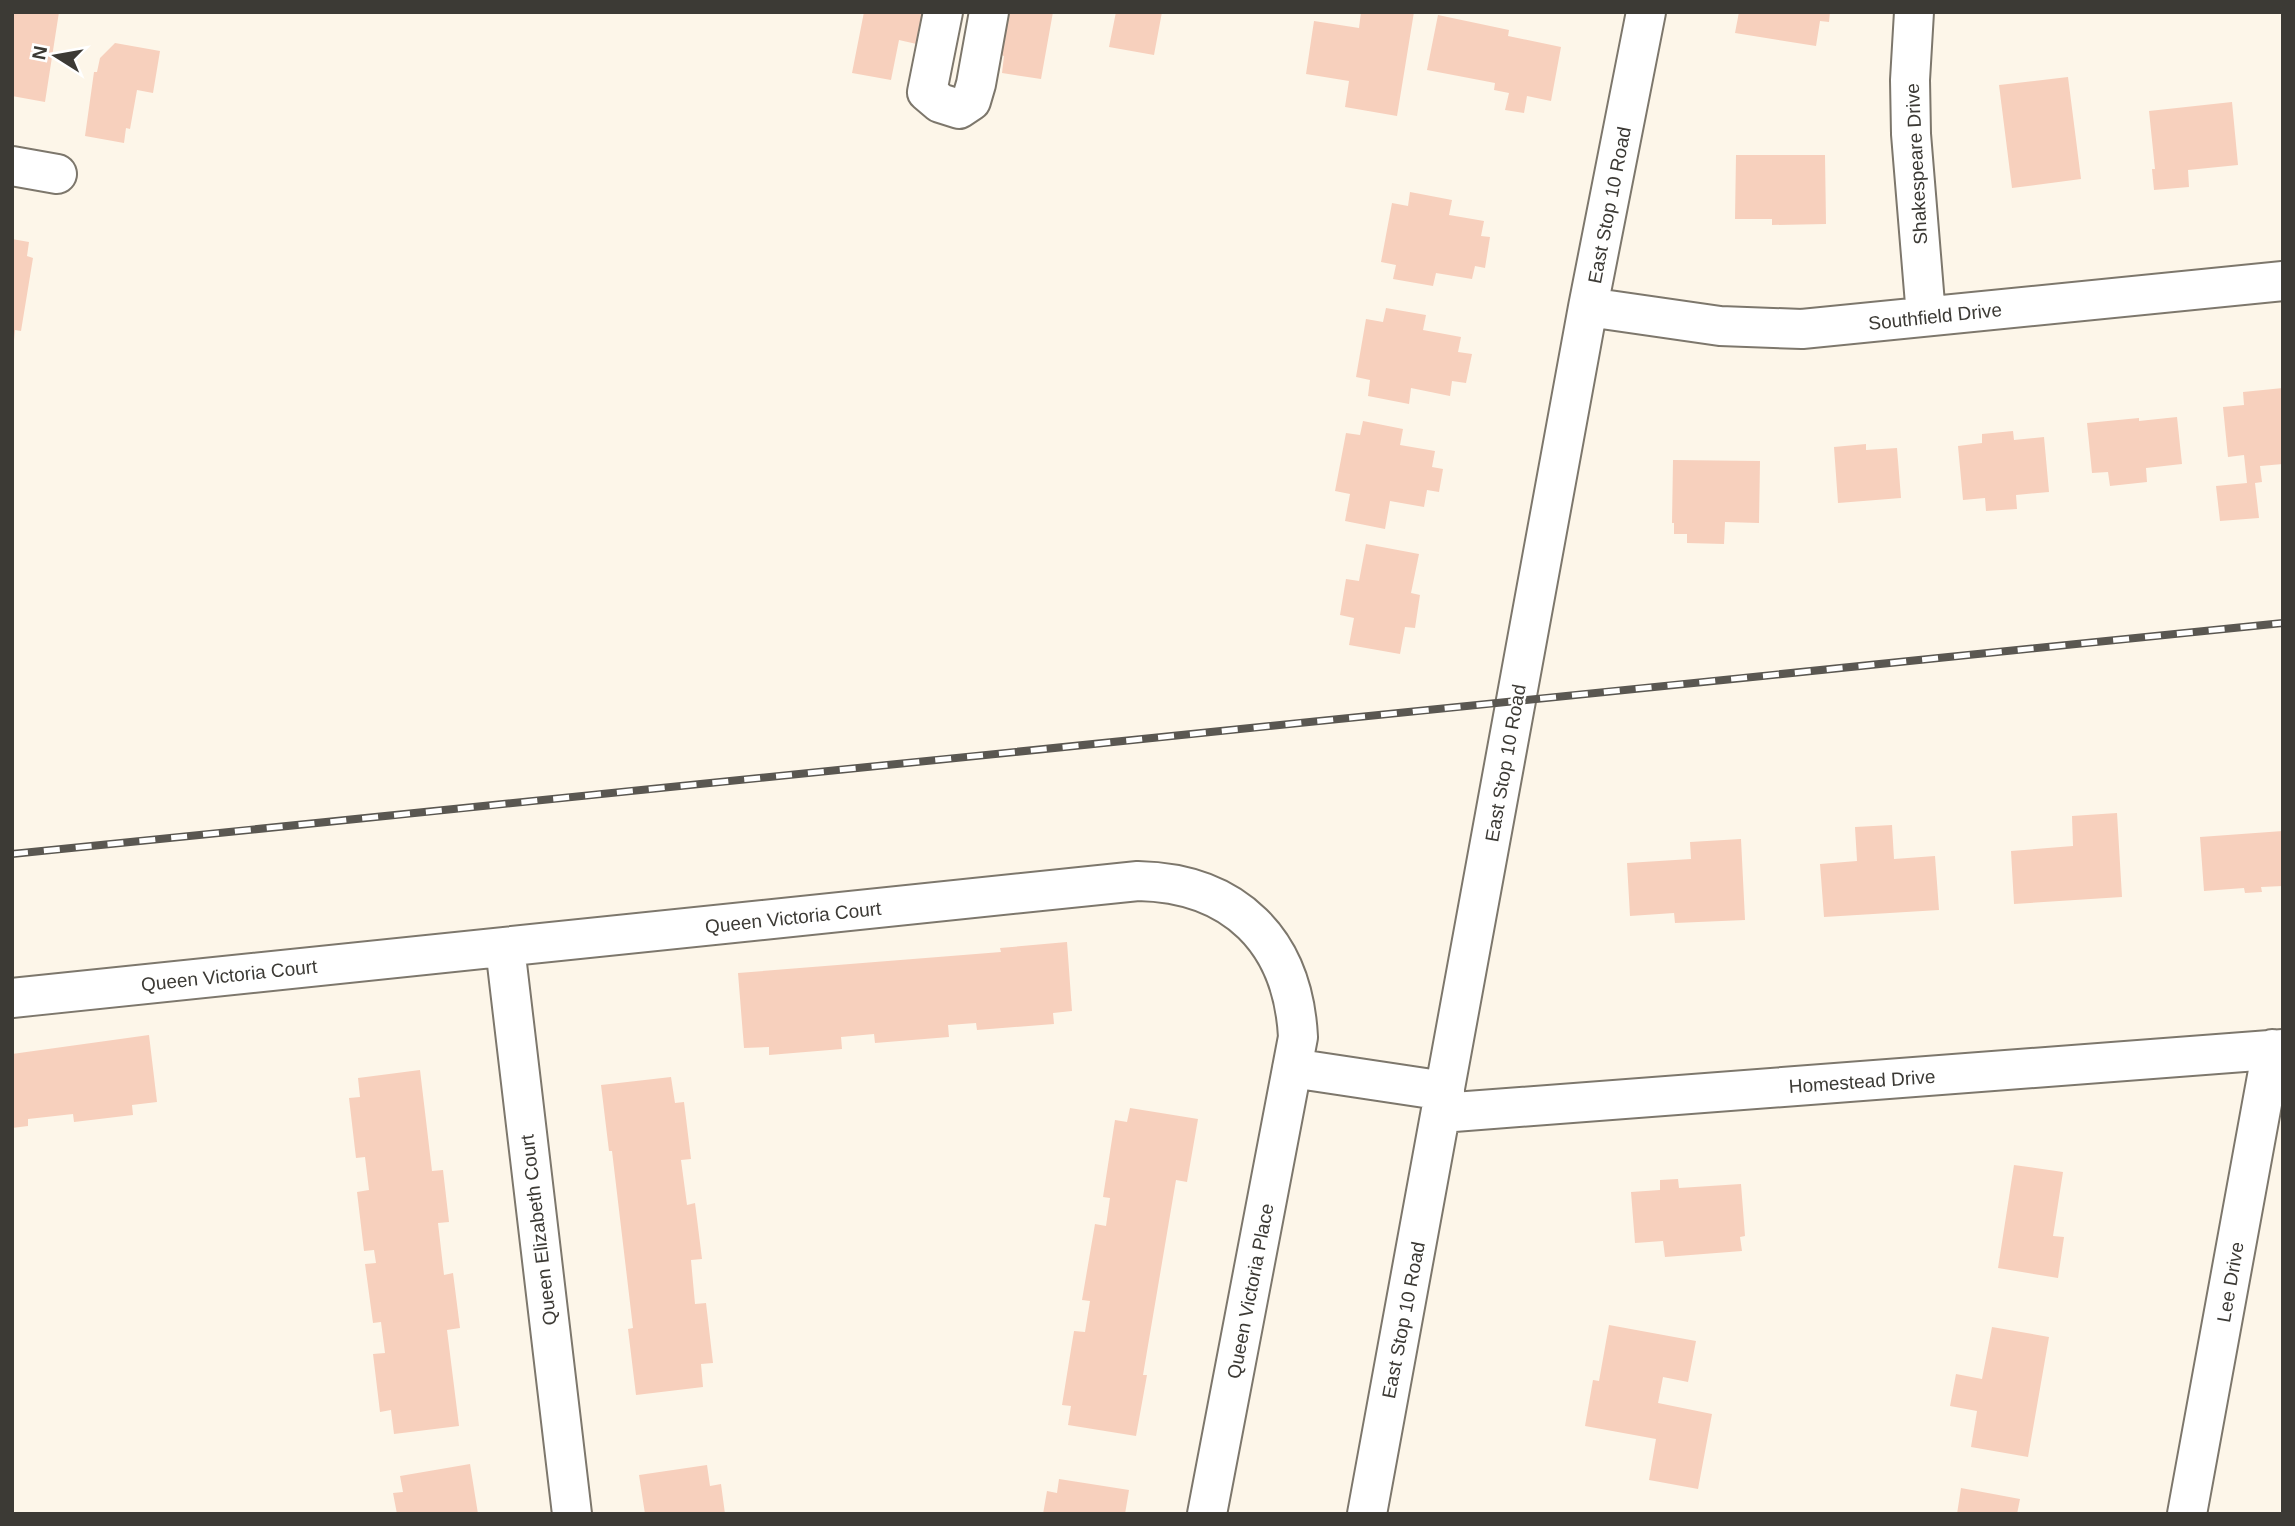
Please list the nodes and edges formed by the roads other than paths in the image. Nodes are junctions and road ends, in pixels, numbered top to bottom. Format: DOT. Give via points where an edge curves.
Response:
graph roads {
  1 [pos="943,12"];
  2 [pos="989,12"];
  3 [pos="1646,12"];
  4 [pos="1914,12"];
  5 [pos="12,166"];
  6 [pos="57,174"];
  7 [pos="2283,281"];
  8 [pos="1588,307"];
  9 [pos="1926,316"];
  10 [pos="505,947"];
  11 [pos="12,998"];
  12 [pos="2278,1049"];
  13 [pos="1292,1068"];
  14 [pos="1443,1102"];
  15 [pos="572,1514"];
  16 [pos="1208,1514"];
  17 [pos="1367,1514"];
  18 [pos="2188,1514"];
  1 -- 2 [label="street" via="927,92 940,103 959,109 971,101"];
  3 -- 8 [label="street, East Stop 10 Road"];
  4 -- 9 [label="street, Shakespeare Drive" via="1911,134"];
  5 -- 6 [label="street"];
  7 -- 9 [label="street, Southfield Drive"];
  8 -- 9 [label="street, Southfield Drive" via="1753,328 1835,327"];
  8 -- 14 [label="street, East Stop 10 Road"];
  10 -- 11 [label="street, Queen Victoria Court"];
  10 -- 13 [label="street, Queen Victoria Court" via="1138,881 1178,883 1218,897 1243,915 1282,963 1296,1006 1298,1037"];
  10 -- 15 [label="street, Queen Elizabeth Court"];
  12 -- 14 [label="street, Homestead Drive"];
  12 -- 18 [label="street, Lee Drive"];
  13 -- 14 [label="street"];
  13 -- 16 [label="street, Queen Victoria Place"];
  14 -- 17 [label="street, East Stop 10 Road"];
}
